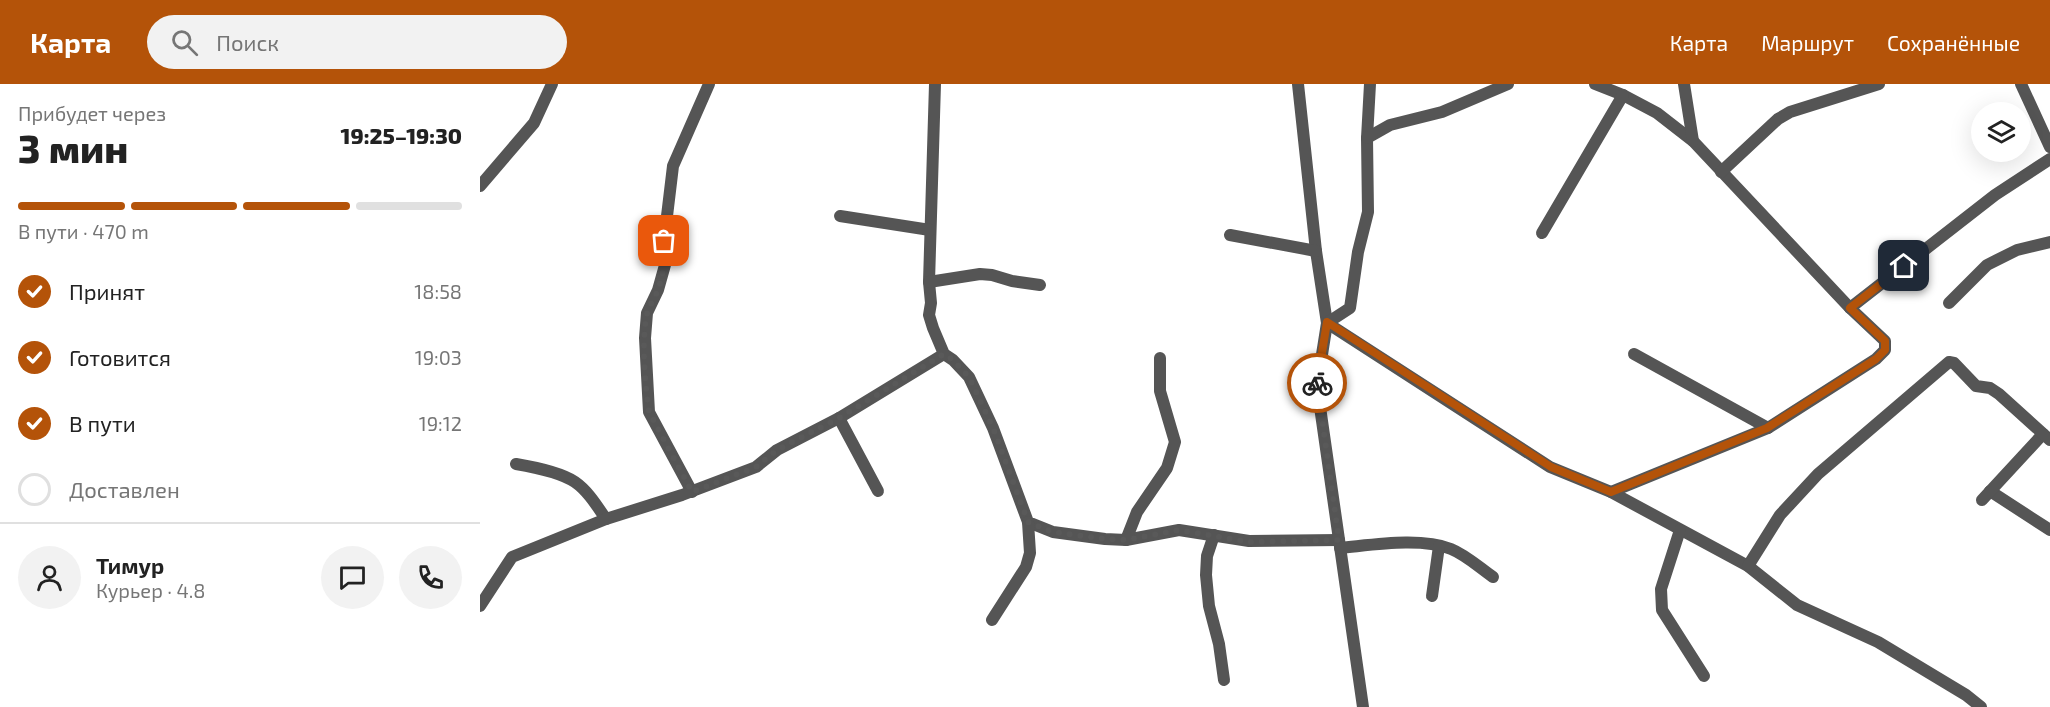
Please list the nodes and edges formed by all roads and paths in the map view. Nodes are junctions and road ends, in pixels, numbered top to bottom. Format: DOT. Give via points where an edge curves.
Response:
graph roads {
  1 [pos="552,84"];
  2 [pos="709,84"];
  3 [pos="935,84"];
  4 [pos="1298,84"];
  5 [pos="1370,84"];
  6 [pos="1508,84"];
  7 [pos="1595,84"];
  8 [pos="1684,84"];
  9 [pos="1879,84"];
  10 [pos="2021,84"];
  11 [pos="1623,95"];
  12 [pos="1367,138"];
  13 [pos="1693,141"];
  14 [pos="2050,147"];
  15 [pos="2050,159"];
  16 [pos="1721,172"];
  17 [pos="480,186"];
  18 [pos="840,216"];
  19 [pos="930,230"];
  20 [pos="1542,233"];
  21 [pos="1230,235"];
  22 [pos="2050,242"];
  23 [pos="1317,250"];
  24 [pos="928,282"];
  25 [pos="1040,285"];
  26 [pos="1949,303"];
  27 [pos="1850,308"];
  28 [pos="1327,322"];
  29 [pos="944,354"];
  30 [pos="1634,354"];
  31 [pos="1160,358"];
  32 [pos="839,418"];
  33 [pos="1767,428"];
  34 [pos="2046,437"];
  35 [pos="516,464"];
  36 [pos="878,491"];
  37 [pos="692,492"];
  38 [pos="1611,492"];
  39 [pos="606,519"];
  40 [pos="1028,522"];
  41 [pos="1680,530"];
  42 [pos="2050,530"];
  43 [pos="1214,535"];
  44 [pos="1126,540"];
  45 [pos="1340,544"];
  46 [pos="1439,546"];
  47 [pos="1748,566"];
  48 [pos="1493,577"];
  49 [pos="1432,596"];
  50 [pos="480,606"];
  51 [pos="992,620"];
  52 [pos="1704,676"];
  53 [pos="1224,680"];
  54 [pos="1363,707"];
  55 [pos="1981,707"];
  1 -- 17 [label="street" via="534,123"];
  2 -- 37 [label="street" via="673,166 665,264 647,313 645,338 649,412"];
  3 -- 19 [label="street"];
  4 -- 23 [label="street"];
  5 -- 12 [label="street"];
  6 -- 12 [label="street" via="1442,112 1390,125"];
  7 -- 11 [label="street"];
  8 -- 13 [label="street"];
  9 -- 16 [label="street" via="1778,118"];
  10 -- 14 [label="street"];
  11 -- 13 [label="street" via="1658,113"];
  11 -- 20 [label="street"];
  12 -- 28 [label="street" via="1368,212 1350,308"];
  13 -- 16 [label="street"];
  15 -- 27 [label="street" via="1995,195"];
  16 -- 27 [label="street"];
  18 -- 19 [label="street"];
  19 -- 24 [label="street"];
  21 -- 23 [label="street"];
  22 -- 26 [label="street" via="2017,250 1987,265"];
  23 -- 28 [label="street"];
  24 -- 25 [label="street" via="980,274"];
  24 -- 29 [label="street" via="929,315"];
  27 -- 33 [label="street" via="1885,341 1885,350"];
  28 -- 38 [label="street" via="1551,467"];
  28 -- 45 [label="street" via="1317,386"];
  29 -- 32 [label="street"];
  29 -- 40 [label="street" via="969,377 993,428"];
  30 -- 33 [label="street"];
  31 -- 44 [label="street" via="1160,391 1175,442 1167,468 1137,512"];
  32 -- 36 [label="street"];
  32 -- 37 [label="street" via="777,450 756,467"];
  33 -- 38 [label="street"];
  34 -- 42 [label="street" via="1986,496"];
  34 -- 47 [label="street" via="1999,394 1976,386 1954,363 1949,363 1818,474 1780,515"];
  35 -- 39 [label="street" via="574,481"];
  37 -- 39 [label="street"];
  38 -- 41 [label="street"];
  39 -- 50 [label="street" via="512,557"];
  40 -- 44 [label="street" via="1053,532"];
  40 -- 51 [label="street" via="1030,553 1026,567"];
  41 -- 47 [label="street"];
  41 -- 52 [label="street" via="1661,589 1662,610"];
  43 -- 44 [label="street" via="1179,530"];
  43 -- 45 [label="street" via="1249,542"];
  43 -- 53 [label="street" via="1206,575"];
  45 -- 46 [label="street"];
  45 -- 54 [label="street"];
  46 -- 48 [label="street" via="1462,555"];
  46 -- 49 [label="street"];
  47 -- 55 [label="street" via="1797,605 1878,642"];
}
